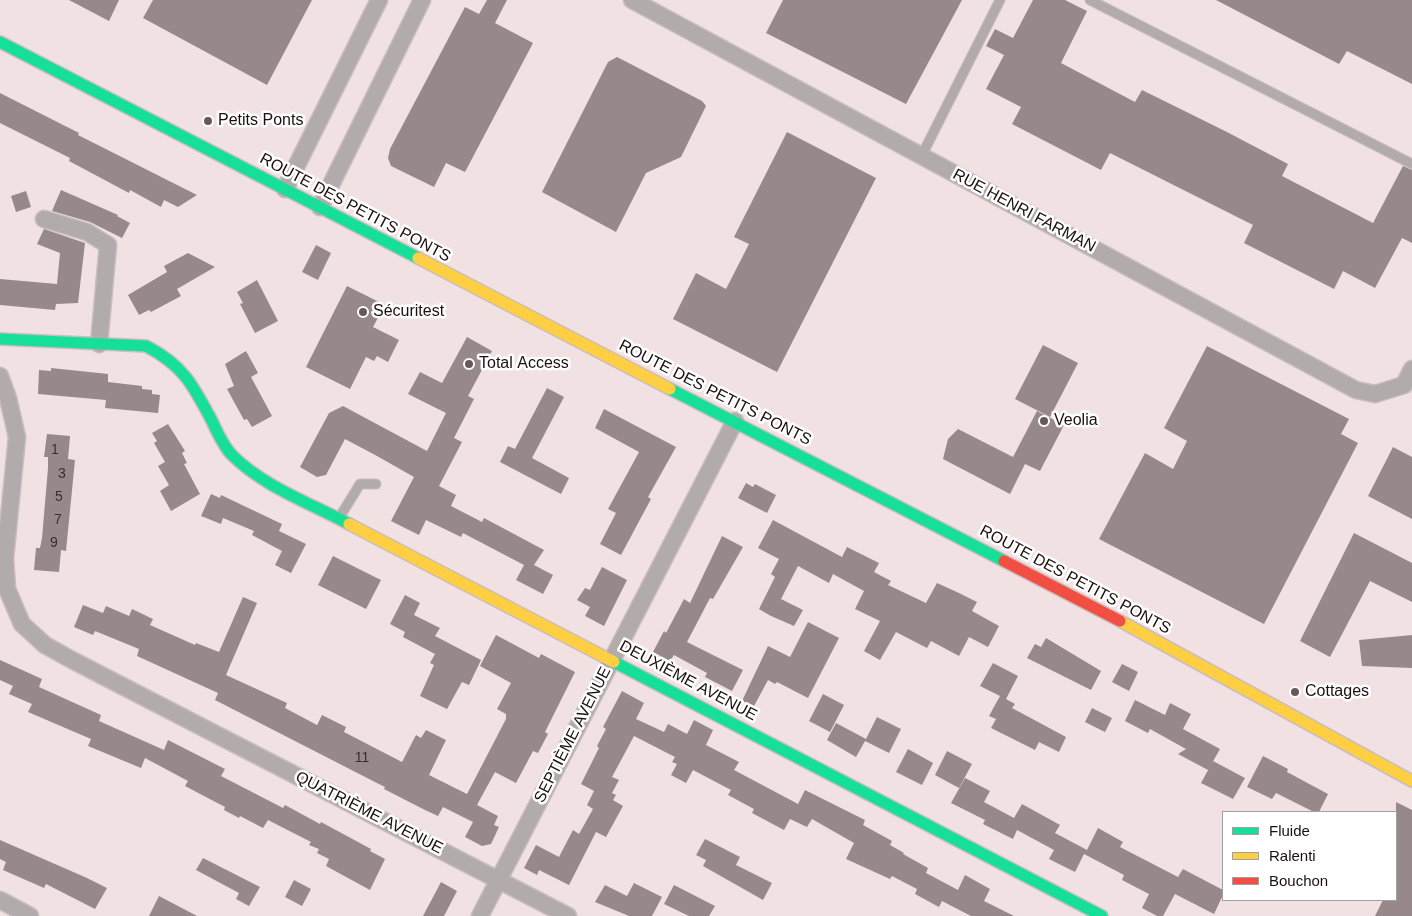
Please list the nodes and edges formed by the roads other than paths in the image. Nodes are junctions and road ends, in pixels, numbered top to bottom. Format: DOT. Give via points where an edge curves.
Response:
graph roads {
  1 [pos="379,0"];
  2 [pos="422,0"];
  3 [pos="632,0"];
  4 [pos="1000,0"];
  5 [pos="1090,0"];
  6 [pos="0,42"];
  7 [pos="922,155"];
  8 [pos="1412,164"];
  9 [pos="285,189"];
  10 [pos="320,207"];
  11 [pos="44,219"];
  12 [pos="0,339"];
  13 [pos="99,344"];
  14 [pos="1412,369"];
  15 [pos="0,376"];
  16 [pos="735,421"];
  17 [pos="376,484"];
  18 [pos="339,518"];
  19 [pos="612,659"];
  20 [pos="1412,781"];
  21 [pos="498,880"];
  22 [pos="0,900"];
  23 [pos="30,916"];
  24 [pos="480,916"];
  25 [pos="568,916"];
  26 [pos="1102,916"];
  1 -- 9 [label="street"];
  2 -- 10 [label="street"];
  3 -- 7 [label="street, RUE HENRI FARMAN"];
  4 -- 7 [label="lane"];
  5 -- 8 [label="lane"];
  6 -- 9 [label="main road, ROUTE DES PETITS PONTS"];
  7 -- 14 [label="street, RUE HENRI FARMAN" via="1356,390 1375,394 1404,385"];
  9 -- 10 [label="main road, ROUTE DES PETITS PONTS"];
  10 -- 16 [label="main road, ROUTE DES PETITS PONTS"];
  11 -- 13 [label="street" via="87,232 108,245"];
  12 -- 13 [label="main road, DEUXIÈME AVENUE"];
  13 -- 18 [label="main road, DEUXIÈME AVENUE" via="146,346 178,364 192,381 229,451 257,476"];
  15 -- 21 [label="street, QUATRIÈME AVENUE" via="17,437 5,558 7,589 22,624 46,645"];
  16 -- 19 [label="street, SEPTIÈME AVENUE"];
  16 -- 20 [label="main road, ROUTE DES PETITS PONTS" via="1119,621"];
  17 -- 18 [label="lane" via="360,484"];
  18 -- 19 [label="main road, DEUXIÈME AVENUE"];
  19 -- 21 [label="street, SEPTIÈME AVENUE"];
  19 -- 26 [label="main road, DEUXIÈME AVENUE"];
  21 -- 24 [label="street, SEPTIÈME AVENUE"];
  21 -- 25 [label="street, QUATRIÈME AVENUE"];
  22 -- 23 [label="street"];
}
